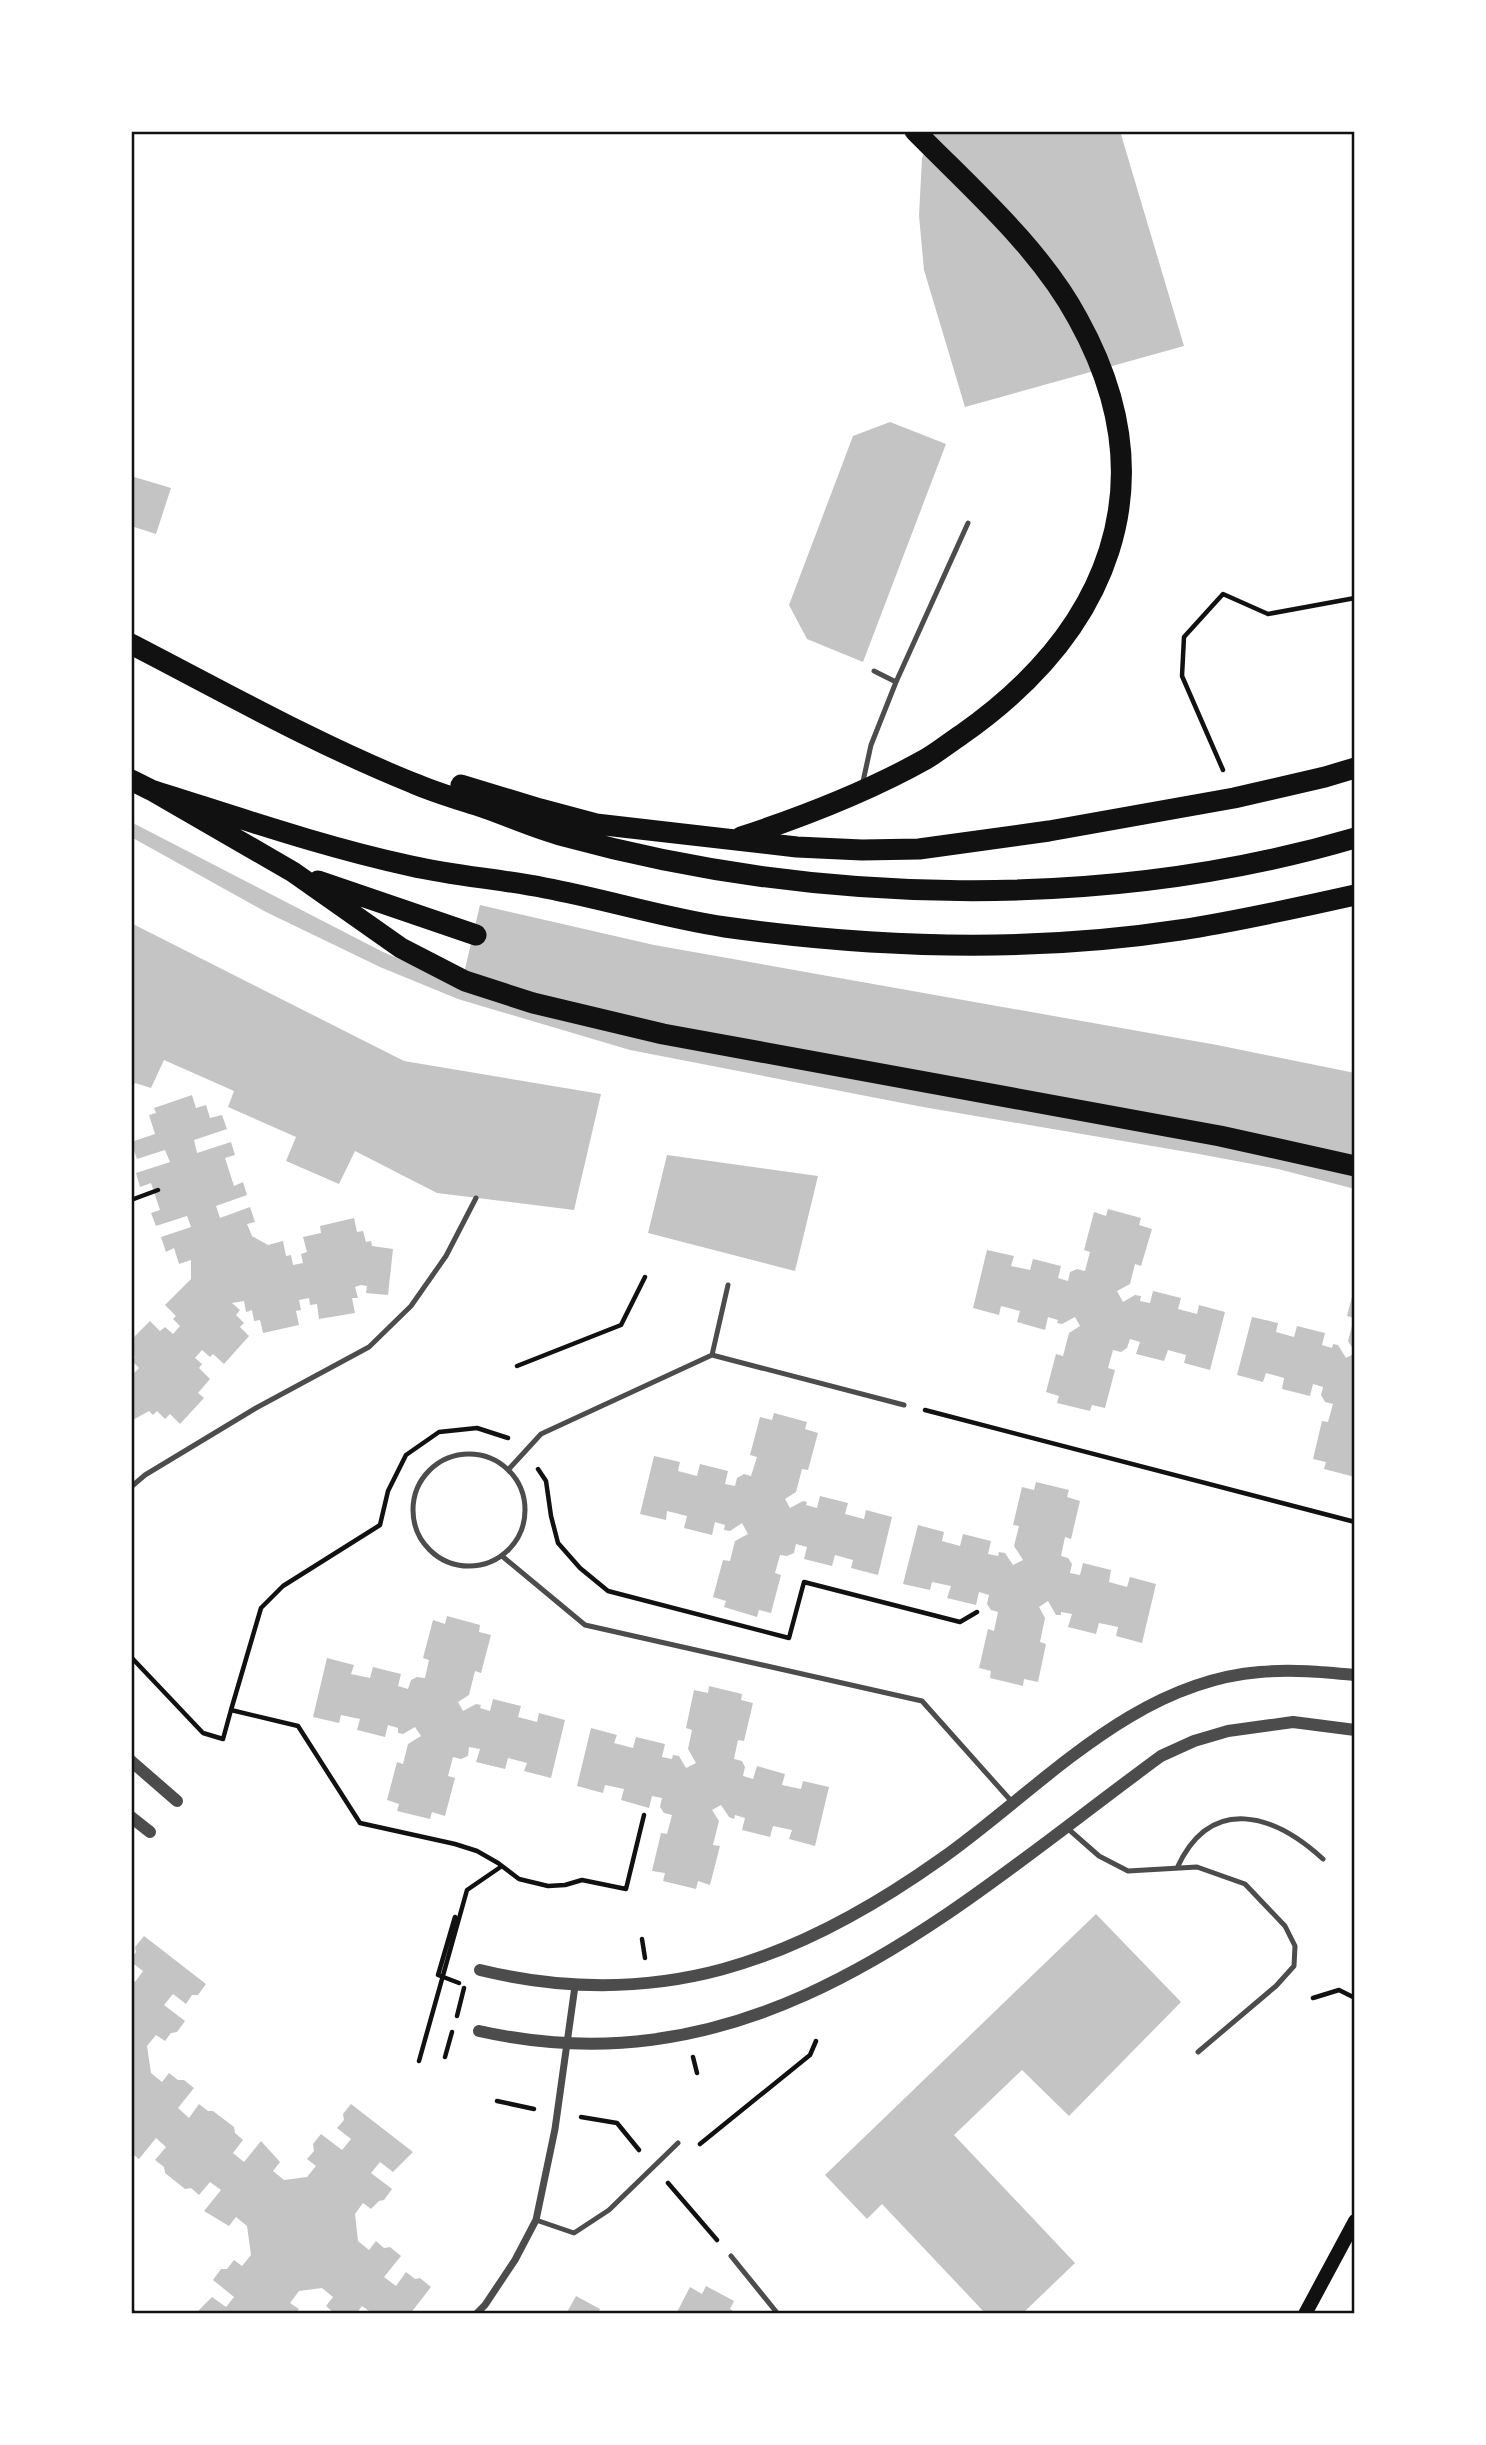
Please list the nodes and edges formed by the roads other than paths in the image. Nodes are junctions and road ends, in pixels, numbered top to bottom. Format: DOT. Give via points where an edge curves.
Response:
graph roads {
  1 [pos="915,131"];
  2 [pos="968,523"];
  3 [pos="131,645"];
  4 [pos="874,671"];
  5 [pos="896,682"];
  6 [pos="329,745"];
  7 [pos="1355,768"];
  8 [pos="131,780"];
  9 [pos="151,790"];
  10 [pos="860,792"];
  11 [pos="1355,838"];
  12 [pos="734,839"];
  13 [pos="293,872"];
  14 [pos="1355,895"];
  15 [pos="476,935"];
  16 [pos="1355,1166"];
  17 [pos="476,1198"];
  18 [pos="728,1284"];
  19 [pos="712,1355"];
  20 [pos="904,1405"];
  21 [pos="508,1470"];
  22 [pos="131,1487"];
  23 [pos="502,1556"];
  24 [pos="1355,1675"];
  25 [pos="1355,1730"];
  26 [pos="131,1761"];
  27 [pos="177,1801"];
  28 [pos="1013,1803"];
  29 [pos="131,1817"];
  30 [pos="1066,1827"];
  31 [pos="150,1832"];
  32 [pos="1322,1859"];
  33 [pos="1177,1868"];
  34 [pos="480,1970"];
  35 [pos="575,1986"];
  36 [pos="479,2031"];
  37 [pos="568,2044"];
  38 [pos="1198,2052"];
  39 [pos="678,2143"];
  40 [pos="536,2220"];
  41 [pos="1355,2221"];
  42 [pos="731,2256"];
  43 [pos="476,2314"];
  44 [pos="778,2314"];
  45 [pos="1305,2314"];
  1 -- 10 [label="highway" via="991,208 1046,271 1078,317 1116,419 1120,498 1097,584 1046,660 987,716 929,757"];
  2 -- 5 [label="lane"];
  3 -- 6 [label="highway"];
  4 -- 5 [label="lane"];
  5 -- 10 [label="lane" via="871,745"];
  6 -- 11 [label="highway" via="414,783 560,835 732,873 819,884 995,890 1083,886 1257,862"];
  6 -- 12 [label="highway" via="596,824"];
  7 -- 12 [label="highway" via="1223,800 919,849 797,848"];
  8 -- 9 [label="highway"];
  9 -- 13 [label="highway"];
  9 -- 14 [label="highway" via="412,867 547,888 723,926 814,938 996,945 1087,941 1178,931"];
  10 -- 12 [label="highway"];
  13 -- 15 [label="highway"];
  13 -- 16 [label="highway" via="401,948 464,981 533,1003 663,1034 1220,1136"];
  17 -- 22 [label="lane" via="446,1256 411,1306 369,1347 256,1408"];
  18 -- 19 [label="lane"];
  19 -- 20 [label="lane"];
  19 -- 21 [label="lane" via="541,1434"];
  21 -- 23 [label="lane" via="525,1504 516,1541"];
  21 -- 23 [label="lane" via="476,1454 457,1454 426,1472 412,1506 421,1541 450,1563 468,1567"];
  23 -- 28 [label="lane" via="585,1625 922,1701"];
  24 -- 28 [label="street" via="1258,1672 1173,1694 1129,1716"];
  25 -- 30 [label="street" via="1293,1722 1194,1741 1161,1756"];
  26 -- 27 [label="street"];
  28 -- 35 [label="street" via="941,1859 809,1938 697,1977 650,1984"];
  29 -- 31 [label="street"];
  30 -- 33 [label="lane" via="1099,1856 1128,1871"];
  30 -- 37 [label="street" via="941,1919 821,1989 768,2011 688,2034"];
  32 -- 33 [label="lane" via="1301,1839 1270,1822 1237,1817 1206,1829 1185,1850"];
  33 -- 38 [label="lane" via="1197,1867 1245,1884 1285,1926 1295,1946 1294,1966 1276,1986"];
  34 -- 35 [label="street"];
  35 -- 37 [label="street"];
  36 -- 37 [label="street"];
  37 -- 40 [label="street"];
  39 -- 40 [label="lane" via="609,2210 574,2233"];
  40 -- 43 [label="street" via="515,2260"];
  41 -- 45 [label="main road"];
  42 -- 44 [label="lane"];
}
